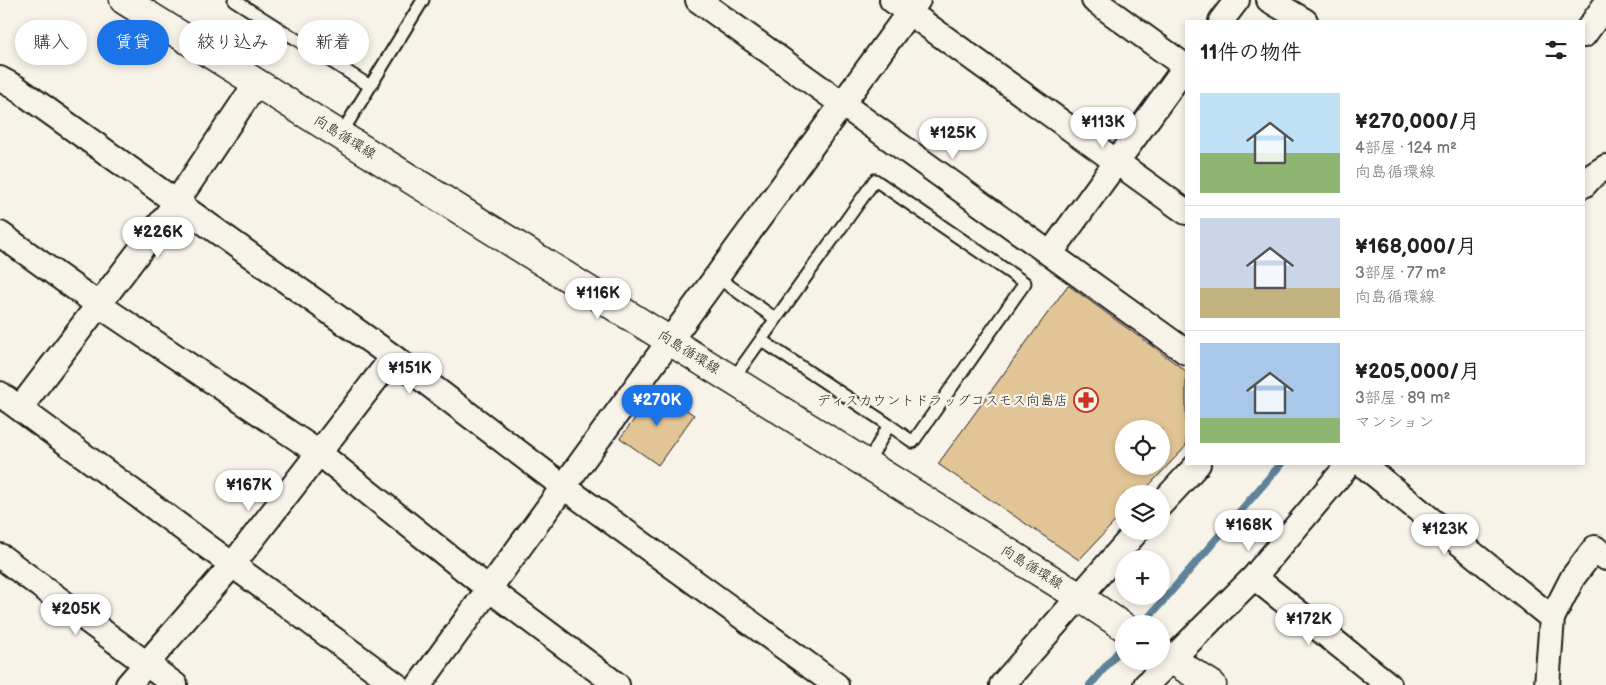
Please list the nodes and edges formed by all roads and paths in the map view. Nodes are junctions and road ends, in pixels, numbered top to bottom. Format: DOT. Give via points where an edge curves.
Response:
graph roads {
  1 [pos="124,0"];
  2 [pos="234,0"];
  3 [pos="423,0"];
  4 [pos="698,0"];
  5 [pos="1094,0"];
  6 [pos="1237,0"];
  7 [pos="906,4"];
  8 [pos="1606,4"];
  9 [pos="1222,20"];
  10 [pos="1585,34"];
  11 [pos="1185,66"];
  12 [pos="1185,68"];
  13 [pos="0,79"];
  14 [pos="257,82"];
  15 [pos="370,86"];
  16 [pos="842,104"];
  17 [pos="341,134"];
  18 [pos="1117,162"];
  19 [pos="1606,167"];
  20 [pos="1585,184"];
  21 [pos="176,203"];
  22 [pos="1185,211"];
  23 [pos="0,234"];
  24 [pos="1050,254"];
  25 [pos="717,277"];
  26 [pos="98,305"];
  27 [pos="776,320"];
  28 [pos="671,340"];
  29 [pos="761,340"];
  30 [pos="1185,351"];
  31 [pos="393,357"];
  32 [pos="733,379"];
  33 [pos="0,394"];
  34 [pos="20,408"];
  35 [pos="889,425"];
  36 [pos="319,453"];
  37 [pos="867,464"];
  38 [pos="1197,465"];
  39 [pos="1348,465"];
  40 [pos="1363,465"];
  41 [pos="564,486"];
  42 [pos="1170,494"];
  43 [pos="1130,540"];
  44 [pos="0,556"];
  45 [pos="1606,558"];
  46 [pos="233,564"];
  47 [pos="1254,577"];
  48 [pos="488,589"];
  49 [pos="1086,601"];
  50 [pos="1552,618"];
  51 [pos="1115,621"];
  52 [pos="1170,651"];
  53 [pos="1170,658"];
  54 [pos="146,663"];
  55 [pos="1156,670"];
  56 [pos="128,685"];
  57 [pos="175,685"];
  58 [pos="396,685"];
  59 [pos="419,685"];
  60 [pos="617,685"];
  61 [pos="836,685"];
  62 [pos="1002,685"];
  63 [pos="1146,685"];
  64 [pos="1212,685"];
  65 [pos="1389,685"];
  66 [pos="1547,685"];
  1 -- 14 [label="main road, 向島循環線"];
  2 -- 15 [label="lane"];
  3 -- 15 [label="lane"];
  4 -- 16 [label="street"];
  5 -- 11 [label="street"];
  6 -- 9 [label="street"];
  7 -- 16 [label="street"];
  7 -- 18 [label="street"];
  8 -- 10 [label="street"];
  12 -- 18 [label="street"];
  13 -- 21 [label="street"];
  14 -- 17 [label="main road, 向島循環線"];
  14 -- 21 [label="street"];
  15 -- 17 [label="lane"];
  16 -- 24 [label="street"];
  16 -- 25 [label="street"];
  17 -- 28 [label="main road, 向島循環線"];
  18 -- 22 [label="street"];
  18 -- 24 [label="street"];
  19 -- 20 [label="street"];
  21 -- 26 [label="street"];
  21 -- 31 [label="street"];
  23 -- 26 [label="street"];
  24 -- 30 [label="street"];
  25 -- 27 [label="lane"];
  25 -- 28 [label="street"];
  26 -- 34 [label="street"];
  26 -- 36 [label="street"];
  27 -- 29 [label="lane"];
  27 -- 35 [label="lane" via="875,180 1025,283 913,442"];
  28 -- 32 [label="main road, 向島循環線"];
  28 -- 41 [label="street"];
  29 -- 32 [label="lane"];
  29 -- 35 [label="lane"];
  31 -- 36 [label="street"];
  31 -- 41 [label="street"];
  32 -- 37 [label="main road, 向島循環線"];
  33 -- 34 [label="street"];
  34 -- 46 [label="street"];
  35 -- 37 [label="lane"];
  36 -- 46 [label="street"];
  36 -- 48 [label="street"];
  37 -- 49 [label="main road, 向島循環線"];
  38 -- 42 [label="street"];
  39 -- 47 [label="street"];
  40 -- 50 [label="street"];
  41 -- 48 [label="street"];
  41 -- 61 [label="street"];
  43 -- 49 [label="street"];
  44 -- 54 [label="street"];
  45 -- 50 [label="street" via="1595,548 1574,577"];
  46 -- 54 [label="street"];
  46 -- 58 [label="street"];
  47 -- 52 [label="street"];
  47 -- 65 [label="street"];
  48 -- 59 [label="street"];
  48 -- 60 [label="street"];
  49 -- 51 [label="main road, 向島循環線"];
  49 -- 62 [label="street"];
  50 -- 66 [label="street"];
  53 -- 64 [label="main road"];
  54 -- 56 [label="street"];
  54 -- 57 [label="street"];
  55 -- 63 [label="street"];
}
